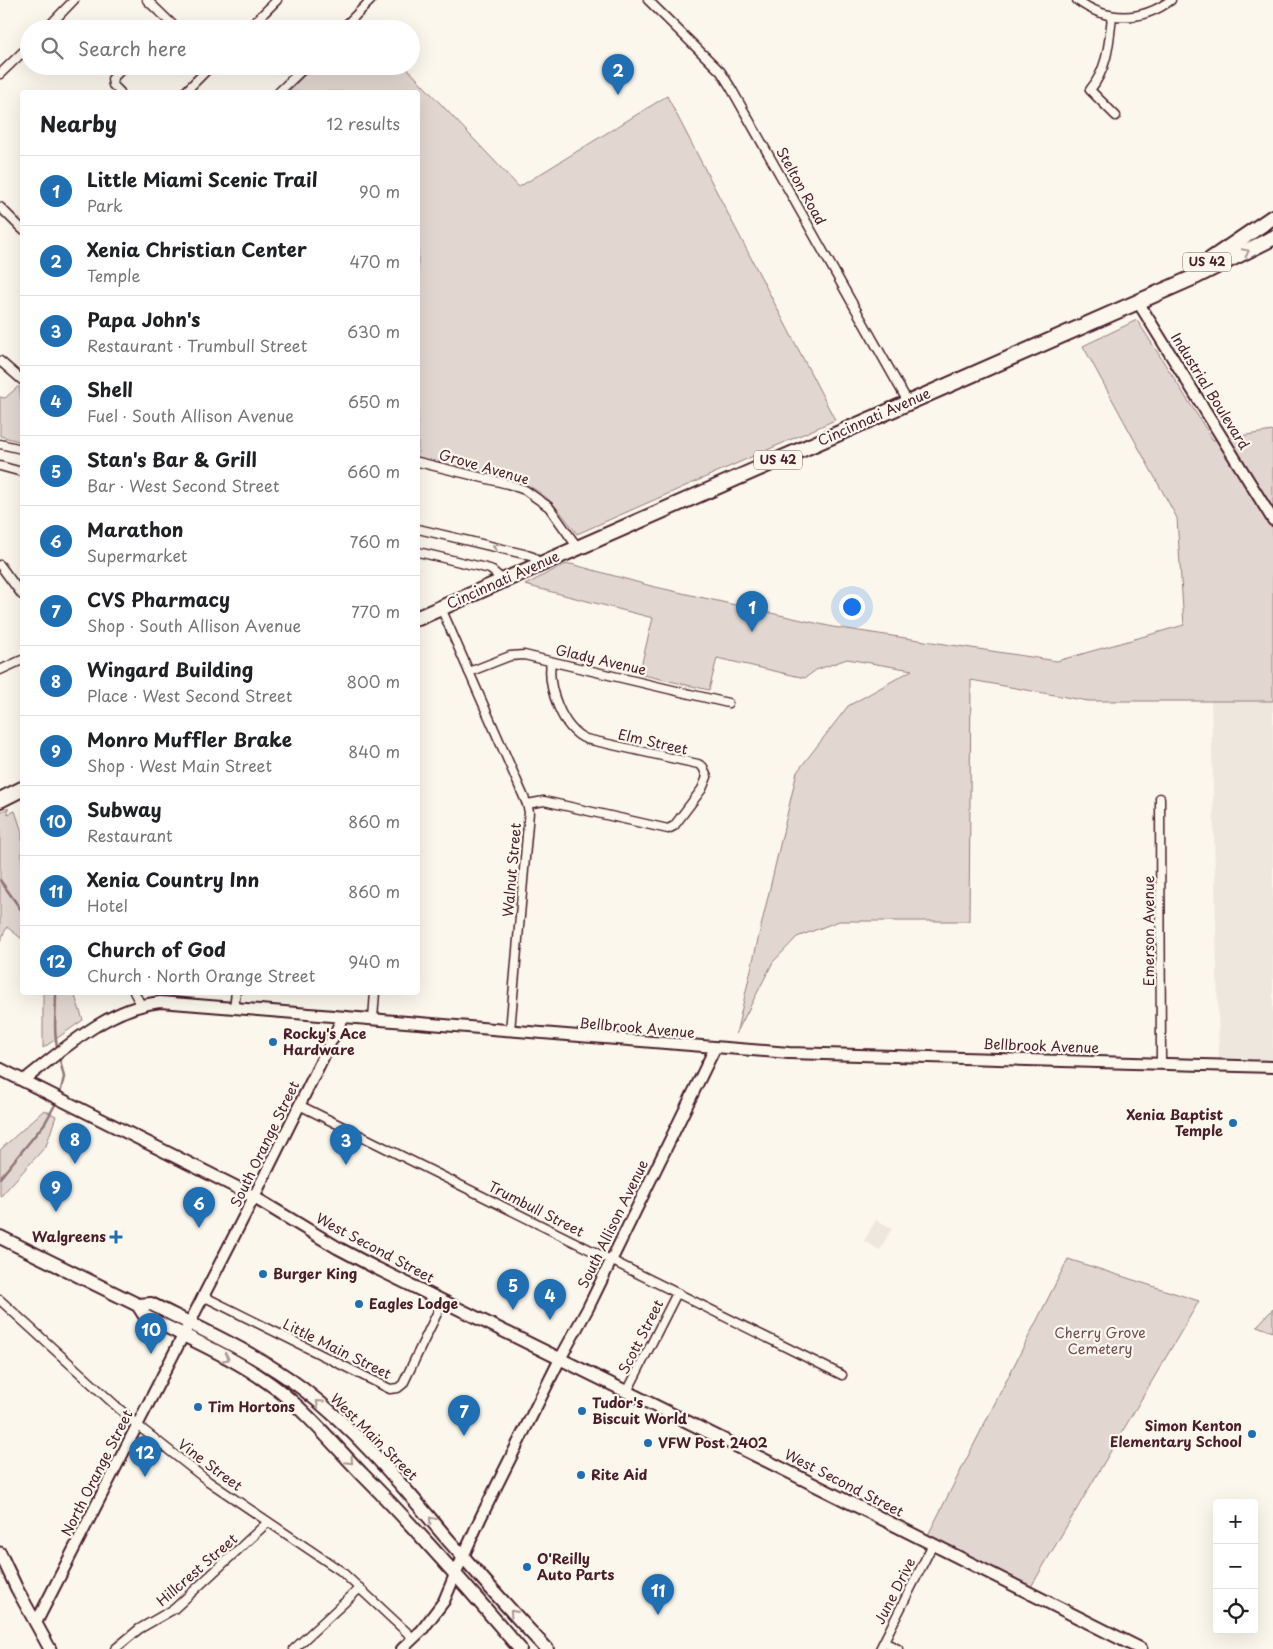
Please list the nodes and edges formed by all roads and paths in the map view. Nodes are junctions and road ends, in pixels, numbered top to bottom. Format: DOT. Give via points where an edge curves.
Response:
graph roads {
  1 [pos="74,0"];
  2 [pos="147,0"];
  3 [pos="277,0"];
  4 [pos="370,0"];
  5 [pos="648,0"];
  6 [pos="1077,0"];
  7 [pos="1171,0"];
  8 [pos="1112,16"];
  9 [pos="55,20"];
  10 [pos="165,20"];
  11 [pos="257,20"];
  12 [pos="351,20"];
  13 [pos="20,55"];
  14 [pos="0,74"];
  15 [pos="116,75"];
  16 [pos="202,75"];
  17 [pos="297,75"];
  18 [pos="118,90"];
  19 [pos="187,90"];
  20 [pos="281,90"];
  21 [pos="1116,116"];
  22 [pos="0,207"];
  23 [pos="1273,217"];
  24 [pos="20,227"];
  25 [pos="1273,238"];
  26 [pos="1138,302"];
  27 [pos="0,361"];
  28 [pos="20,378"];
  29 [pos="908,402"];
  30 [pos="0,444"];
  31 [pos="20,449"];
  32 [pos="420,462"];
  33 [pos="0,466"];
  34 [pos="20,471"];
  35 [pos="1273,520"];
  36 [pos="420,530"];
  37 [pos="578,548"];
  38 [pos="420,552"];
  39 [pos="540,564"];
  40 [pos="0,565"];
  41 [pos="503,580"];
  42 [pos="20,590"];
  43 [pos="441,608"];
  44 [pos="420,617"];
  45 [pos="20,661"];
  46 [pos="551,662"];
  47 [pos="0,670"];
  48 [pos="469,672"];
  49 [pos="728,703"];
  50 [pos="20,790"];
  51 [pos="1160,798"];
  52 [pos="0,800"];
  53 [pos="527,804"];
  54 [pos="135,995"];
  55 [pos="236,995"];
  56 [pos="375,995"];
  57 [pos="140,1005"];
  58 [pos="234,1008"];
  59 [pos="343,1017"];
  60 [pos="373,1020"];
  61 [pos="510,1031"];
  62 [pos="715,1048"];
  63 [pos="1161,1063"];
  64 [pos="1273,1067"];
  65 [pos="0,1070"];
  66 [pos="23,1081"];
  67 [pos="299,1105"];
  68 [pos="254,1197"];
  69 [pos="0,1237"];
  70 [pos="611,1260"];
  71 [pos="677,1293"];
  72 [pos="203,1296"];
  73 [pos="0,1300"];
  74 [pos="443,1301"];
  75 [pos="138,1305"];
  76 [pos="190,1323"];
  77 [pos="183,1336"];
  78 [pos="560,1360"];
  79 [pos="842,1375"];
  80 [pos="627,1392"];
  81 [pos="138,1425"];
  82 [pos="268,1522"];
  83 [pos="933,1544"];
  84 [pos="0,1552"];
  85 [pos="464,1557"];
  86 [pos="3,1569"];
  87 [pos="456,1574"];
  88 [pos="360,1588"];
  89 [pos="36,1623"];
  90 [pos="414,1638"];
  91 [pos="882,1645"];
  92 [pos="50,1649"];
  93 [pos="114,1649"];
  94 [pos="294,1649"];
  95 [pos="402,1649"];
  96 [pos="520,1649"];
  97 [pos="546,1649"];
  98 [pos="898,1649"];
  99 [pos="1141,1649"];
  1 -- 9 [label="street"];
  2 -- 10 [label="street"];
  3 -- 11 [label="street"];
  4 -- 12 [label="street"];
  5 -- 29 [label="street, Stelton Road" via="721,72"];
  6 -- 8 [label="street" via="1090,9"];
  7 -- 8 [label="street" via="1146,14"];
  8 -- 21 [label="street" via="1104,67 1090,90"];
  13 -- 14 [label="street"];
  15 -- 18 [label="street" via="112,79"];
  16 -- 19 [label="street"];
  17 -- 20 [label="street"];
  22 -- 24 [label="street"];
  23 -- 26 [label="highway, Cincinnati Avenue / US 42" via="1223,252"];
  26 -- 25 [label="highway, Cincinnati Avenue / US 42, one-way"];
  26 -- 29 [label="highway, Cincinnati Avenue / US 42"];
  26 -- 35 [label="street, Industrial Boulevard"];
  27 -- 28 [label="street"];
  29 -- 37 [label="highway, Cincinnati Avenue / US 42"];
  30 -- 31 [label="street"];
  32 -- 37 [label="street, Grove Avenue" via="525,490 548,507"];
  33 -- 34 [label="street"];
  39 -- 36 [label="street, one-way" via="524,554"];
  37 -- 39 [label="highway, Cincinnati Avenue / US 42"];
  38 -- 41 [label="street" via="490,569"];
  39 -- 41 [label="highway, Cincinnati Avenue / US 42"];
  40 -- 42 [label="street"];
  41 -- 43 [label="highway, Cincinnati Avenue / US 42"];
  43 -- 44 [label="highway, Cincinnati Avenue / US 42"];
  43 -- 48 [label="street, Walnut Street"];
  45 -- 47 [label="street"];
  46 -- 48 [label="street, Glady Avenue" via="516,655"];
  46 -- 49 [label="street, Glady Avenue"];
  46 -- 53 [label="street, Elm Street" via="550,677 556,698 568,725 580,736 698,764 707,777 697,796 674,826 668,829 544,801"];
  48 -- 53 [label="street, Walnut Street"];
  50 -- 52 [label="highway"];
  51 -- 63 [label="street, Emerson Avenue"];
  53 -- 61 [label="street, Walnut Street" via="529,817"];
  54 -- 57 [label="street"];
  55 -- 58 [label="street"];
  56 -- 60 [label="street"];
  57 -- 58 [label="street, Bellbrook Avenue" via="167,1002"];
  57 -- 66 [label="street, Bellbrook Avenue" via="97,1025"];
  58 -- 59 [label="street, Bellbrook Avenue"];
  59 -- 60 [label="street, Bellbrook Avenue"];
  59 -- 67 [label="street, South Orange Street"];
  60 -- 61 [label="street, Bellbrook Avenue"];
  61 -- 62 [label="street, Bellbrook Avenue"];
  62 -- 63 [label="street, Bellbrook Avenue" via="789,1053"];
  62 -- 70 [label="street, South Allison Avenue"];
  63 -- 64 [label="street, Bellbrook Avenue"];
  65 -- 66 [label="main road, West Second Street"];
  66 -- 68 [label="main road, West Second Street"];
  67 -- 68 [label="street, South Orange Street"];
  67 -- 70 [label="street, Trumbull Street"];
  68 -- 72 [label="street, South Orange Street"];
  68 -- 74 [label="main road, West Second Street" via="353,1256"];
  69 -- 75 [label="main road, West Main Street"];
  70 -- 71 [label="street, Trumbull Street"];
  70 -- 78 [label="street, South Allison Avenue"];
  71 -- 79 [label="street, Trumbull Street"];
  71 -- 80 [label="street, Scott Street"];
  72 -- 74 [label="street, Little Main Street" via="390,1389 403,1384"];
  72 -- 76 [label="street, South Orange Street"];
  73 -- 81 [label="street, Vine Street"];
  74 -- 78 [label="main road, West Second Street"];
  75 -- 76 [label="main road, West Main Street" via="151,1304"];
  75 -- 77 [label="main road, West Main Street" via="145,1316"];
  76 -- 77 [label="street, South Orange Street"];
  85 -- 76 [label="main road, West Main Street, one-way" via="422,1507 316,1399 259,1359"];
  77 -- 81 [label="street, North Orange Street"];
  77 -- 87 [label="main road, West Main Street, one-way" via="249,1370 288,1398 385,1495"];
  78 -- 80 [label="main road, West Second Street"];
  78 -- 85 [label="street, South Allison Avenue"];
  80 -- 83 [label="main road, West Second Street"];
  81 -- 82 [label="street, Vine Street" via="208,1481"];
  81 -- 89 [label="street, North Orange Street"];
  82 -- 88 [label="street, Vine Street" via="341,1571"];
  82 -- 93 [label="street, Hillcrest Street" via="174,1609 139,1629"];
  83 -- 91 [label="street, June Drive"];
  83 -- 99 [label="main road, West Second Street"];
  84 -- 86 [label="main road"];
  85 -- 87 [label="street, South Allison Avenue"];
  97 -- 85 [label="main road, West Main Street, one-way"];
  86 -- 89 [label="main road"];
  87 -- 90 [label="street, South Allison Avenue" via="440,1609"];
  87 -- 96 [label="main road, West Main Street"];
  88 -- 90 [label="street, Vine Street"];
  88 -- 94 [label="street"];
  89 -- 92 [label="main road"];
  90 -- 95 [label="street, South Allison Avenue"];
  91 -- 98 [label="street"];
}
